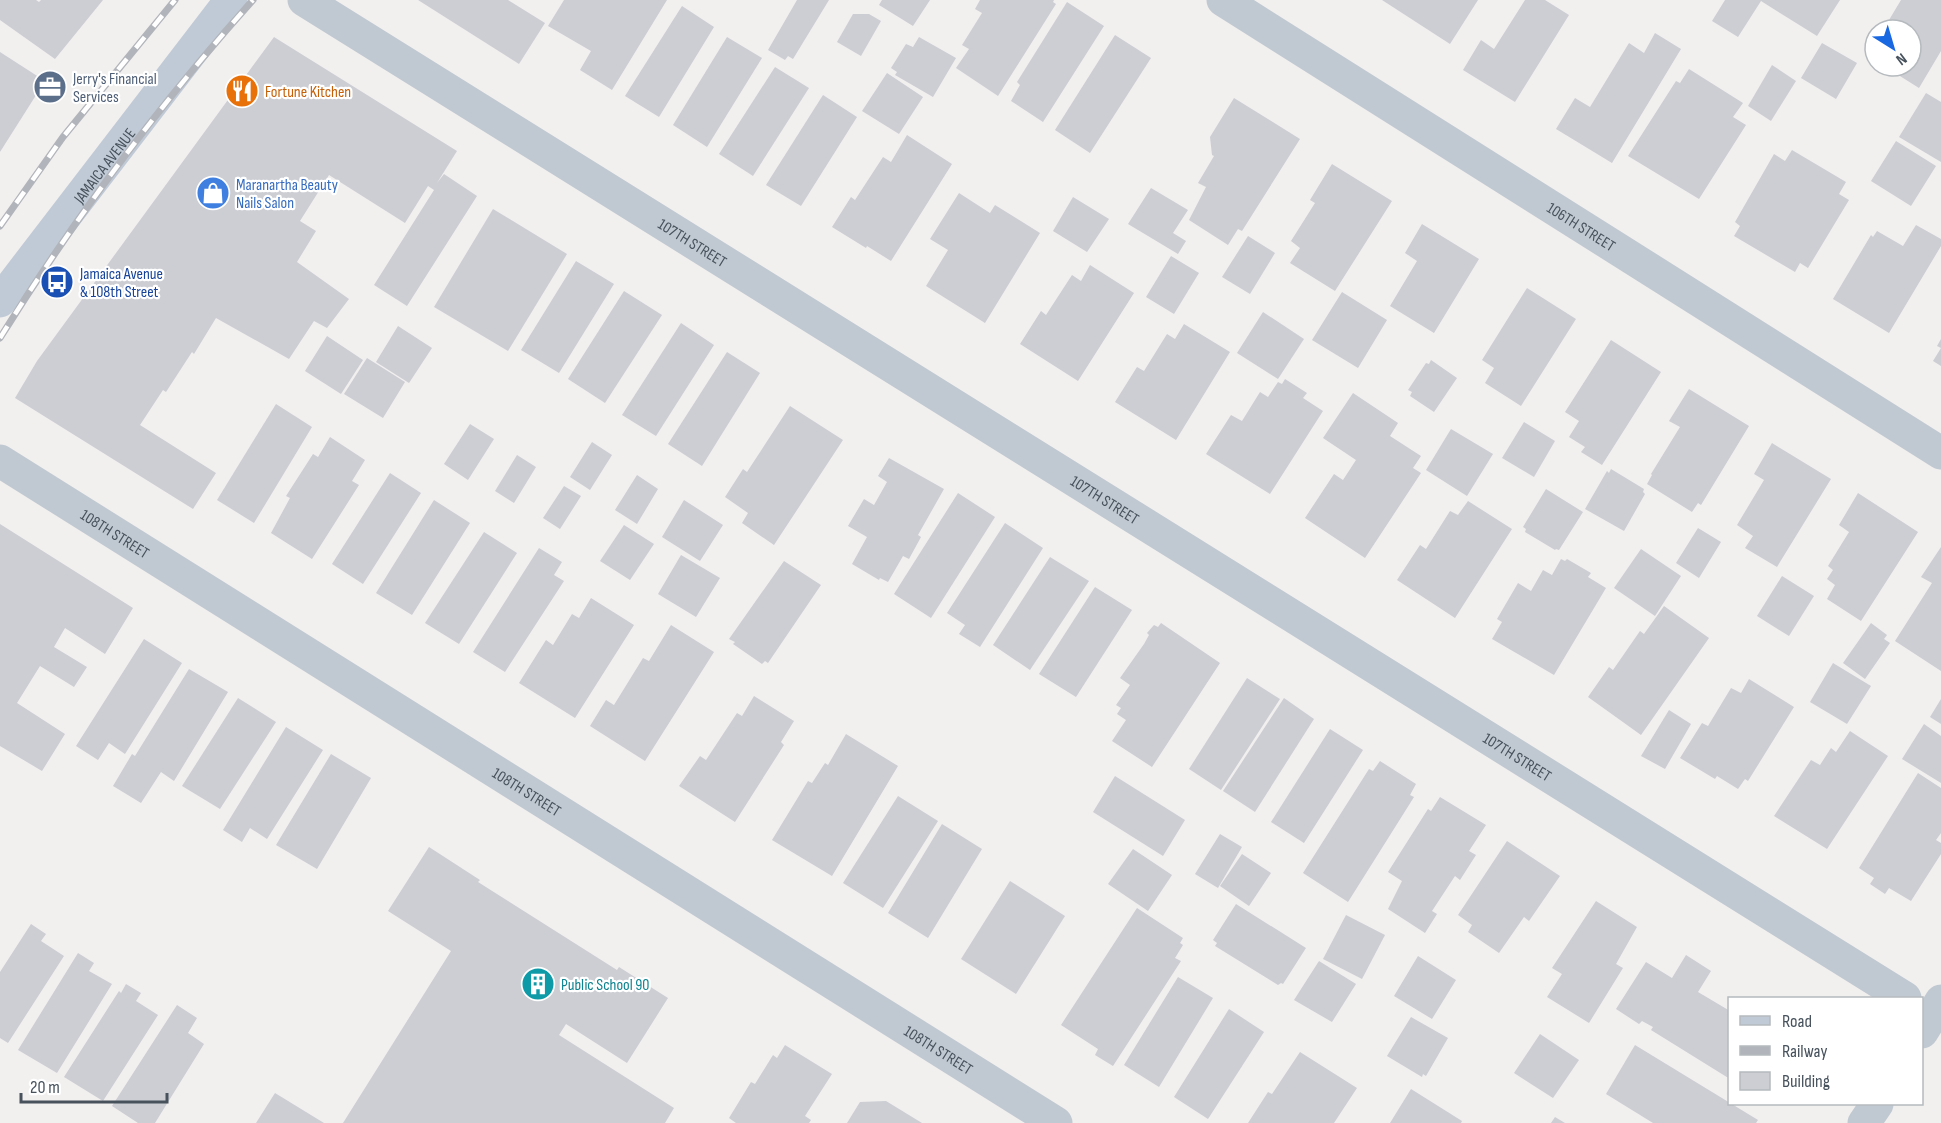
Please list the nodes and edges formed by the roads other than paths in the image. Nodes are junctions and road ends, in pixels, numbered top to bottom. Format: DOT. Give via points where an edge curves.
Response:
graph roads {
  1 [pos="231,0"];
  2 [pos="304,0"];
  3 [pos="1223,0"];
  4 [pos="0,301"];
  5 [pos="1941,453"];
  6 [pos="0,461"];
  7 [pos="1901,997"];
  8 [pos="1876,1105"];
  9 [pos="1056,1123"];
  10 [pos="1864,1123"];
  1 -- 4 [label="main road, JAMAICA AVENUE"];
  2 -- 7 [label="street, 107TH STREET"];
  3 -- 5 [label="street, 106TH STREET"];
  6 -- 9 [label="street, 108TH STREET"];
  8 -- 10 [label="street"];
}
